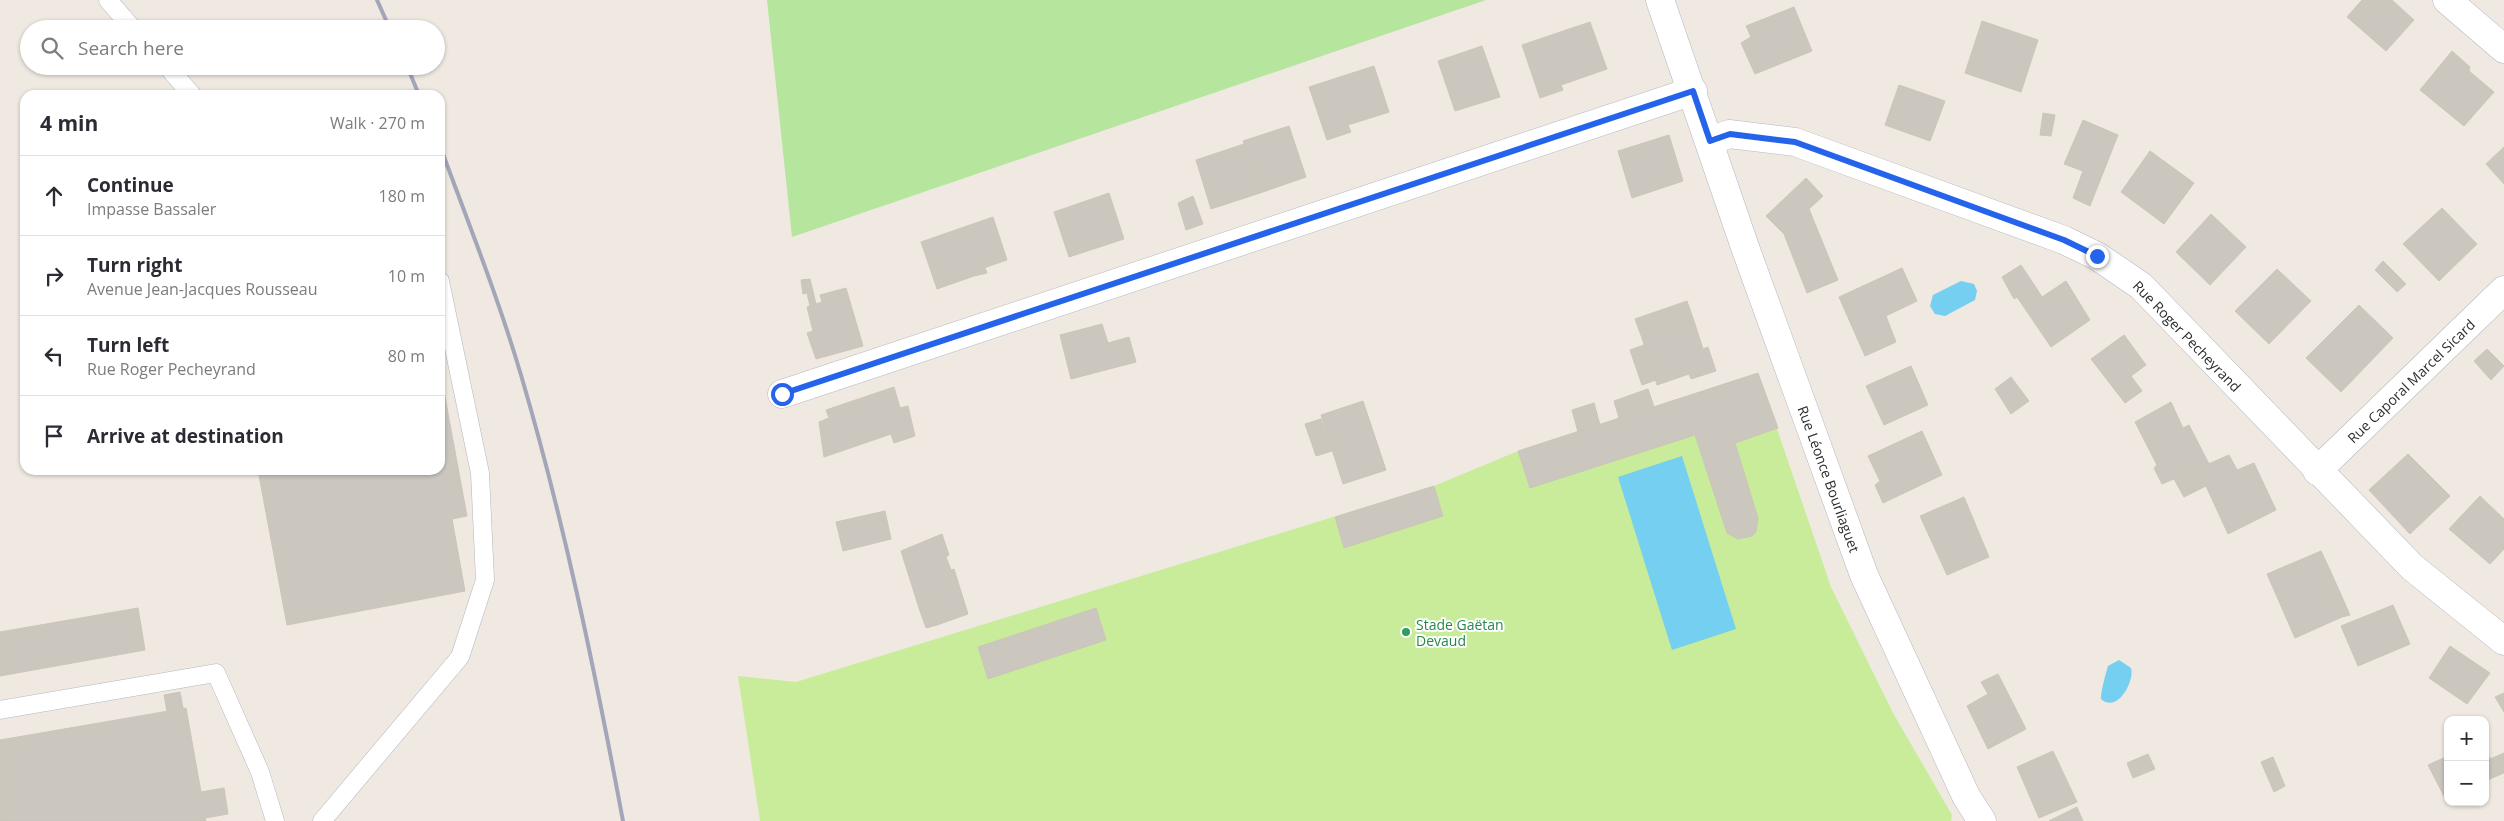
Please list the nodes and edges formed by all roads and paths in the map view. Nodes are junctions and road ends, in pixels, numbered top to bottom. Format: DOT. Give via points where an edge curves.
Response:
graph roads {
  1 [pos="108,0"];
  2 [pos="1660,0"];
  3 [pos="2447,0"];
  4 [pos="125,20"];
  5 [pos="2504,48"];
  6 [pos="175,75"];
  7 [pos="188,90"];
  8 [pos="1693,91"];
  9 [pos="1707,133"];
  10 [pos="2504,290"];
  11 [pos="445,305"];
  12 [pos="782,394"];
  13 [pos="2317,471"];
  14 [pos="2504,641"];
  15 [pos="0,710"];
  16 [pos="275,821"];
  17 [pos="322,821"];
  18 [pos="1982,821"];
  1 -- 4 [label="lane"];
  2 -- 8 [label="street, Rue Léonce Bourliaguet"];
  3 -- 5 [label="street"];
  6 -- 7 [label="lane"];
  8 -- 9 [label="street, Rue Léonce Bourliaguet"];
  8 -- 12 [label="street"];
  9 -- 13 [label="street, Rue Roger Pecheyrand" via="1795,142 2064,240 2097,256 2141,286"];
  9 -- 18 [label="street, Rue Léonce Bourliaguet" via="1864,575 1966,796"];
  10 -- 13 [label="street, Rue Caporal Marcel Sicard"];
  11 -- 17 [label="lane" via="480,473 485,580 460,658"];
  13 -- 14 [label="street, Rue Roger Pecheyrand" via="2412,567"];
  15 -- 16 [label="lane" via="216,673 260,772"];
}
